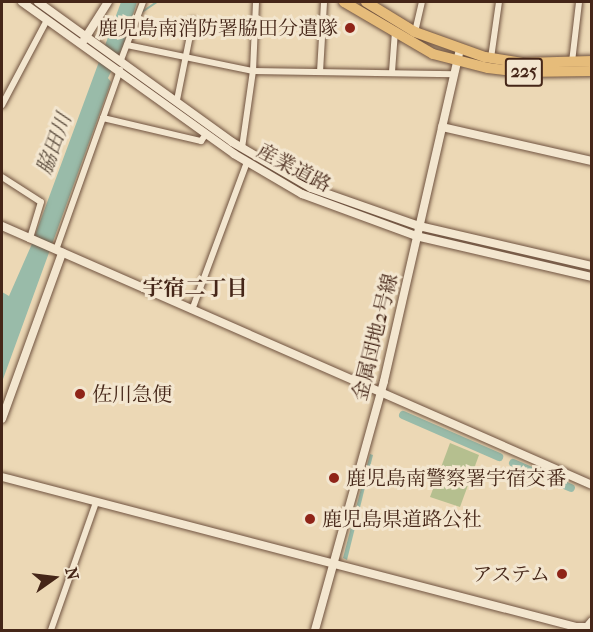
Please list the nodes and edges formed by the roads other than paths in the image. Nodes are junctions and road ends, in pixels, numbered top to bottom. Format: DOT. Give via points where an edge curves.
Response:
graph roads {
  1 [pos="22,2"];
  2 [pos="38,2"];
  3 [pos="108,2"];
  4 [pos="143,2"];
  5 [pos="256,2"];
  6 [pos="324,2"];
  7 [pos="344,2"];
  8 [pos="366,2"];
  9 [pos="422,2"];
  10 [pos="499,2"];
  11 [pos="579,2"];
  12 [pos="47,20"];
  13 [pos="193,21"];
  14 [pos="395,31"];
  15 [pos="415,32"];
  16 [pos="84,40"];
  17 [pos="127,45"];
  18 [pos="458,55"];
  19 [pos="186,58"];
  20 [pos="491,58"];
  21 [pos="591,61"];
  22 [pos="572,62"];
  23 [pos="119,66"];
  24 [pos="591,70"];
  25 [pos="253,71"];
  26 [pos="320,72"];
  27 [pos="392,72"];
  28 [pos="454,75"];
  29 [pos="177,100"];
  30 [pos="2,105"];
  31 [pos="103,118"];
  32 [pos="442,127"];
  33 [pos="206,134"];
  34 [pos="242,148"];
  35 [pos="591,161"];
  36 [pos="247,162"];
  37 [pos="2,177"];
  38 [pos="2,226"];
  39 [pos="419,226"];
  40 [pos="416,236"];
  41 [pos="31,239"];
  42 [pos="57,251"];
  43 [pos="591,266"];
  44 [pos="591,277"];
  45 [pos="192,310"];
  46 [pos="379,392"];
  47 [pos="2,419"];
  48 [pos="2,477"];
  49 [pos="591,485"];
  50 [pos="96,502"];
  51 [pos="332,563"];
  52 [pos="591,621"];
  53 [pos="51,630"];
  54 [pos="315,630"];
  1 -- 12 [label="main road, 産業道路"];
  2 -- 16 [label="main road, 産業道路"];
  3 -- 16 [label="street"];
  4 -- 17 [label="street"];
  5 -- 25 [label="street"];
  6 -- 26 [label="street"];
  7 -- 14 [label="highway, 225"];
  8 -- 15 [label="highway, 225"];
  9 -- 15 [label="street"];
  10 -- 20 [label="street"];
  11 -- 22 [label="street"];
  12 -- 16 [label="main road, 産業道路"];
  12 -- 30 [label="street"];
  13 -- 19 [label="street"];
  14 -- 18 [label="highway, 225" via="433,54"];
  14 -- 27 [label="street"];
  15 -- 18 [label="highway, 225"];
  16 -- 23 [label="main road, 産業道路" via="97,54"];
  16 -- 23 [label="main road, 産業道路" via="98,44"];
  17 -- 19 [label="street"];
  17 -- 23 [label="street"];
  18 -- 20 [label="highway, 225"];
  18 -- 24 [label="highway, 225" via="522,72"];
  18 -- 28 [label="street, 金属団地2号線"];
  19 -- 25 [label="street"];
  19 -- 29 [label="street"];
  20 -- 22 [label="highway, 225" via="523,63"];
  21 -- 22 [label="highway, 225"];
  23 -- 29 [label="main road, 産業道路"];
  23 -- 31 [label="street"];
  23 -- 33 [label="main road, 産業道路"];
  25 -- 26 [label="street"];
  25 -- 34 [label="street"];
  26 -- 27 [label="street"];
  27 -- 28 [label="street"];
  28 -- 32 [label="street, 金属団地2号線"];
  29 -- 34 [label="main road, 産業道路"];
  31 -- 33 [label="street" via="201,141"];
  31 -- 42 [label="street"];
  32 -- 35 [label="street"];
  32 -- 39 [label="street, 金属団地2号線"];
  33 -- 36 [label="main road, 産業道路"];
  34 -- 39 [label="main road, 産業道路" via="311,188"];
  36 -- 40 [label="main road, 産業道路" via="302,194"];
  36 -- 45 [label="street"];
  37 -- 41 [label="street" via="41,202"];
  38 -- 41 [label="street"];
  39 -- 40 [label="street, 金属団地2号線"];
  39 -- 43 [label="main road, 産業道路"];
  40 -- 44 [label="main road, 産業道路"];
  40 -- 46 [label="street, 金属団地2号線"];
  41 -- 42 [label="street"];
  42 -- 45 [label="street"];
  42 -- 47 [label="street"];
  45 -- 46 [label="street"];
  46 -- 49 [label="street"];
  46 -- 51 [label="street, 金属団地2号線"];
  48 -- 50 [label="street"];
  50 -- 51 [label="street"];
  50 -- 53 [label="street"];
  51 -- 52 [label="street" via="576,627 587,627"];
  51 -- 54 [label="street, 金属団地2号線"];
}
